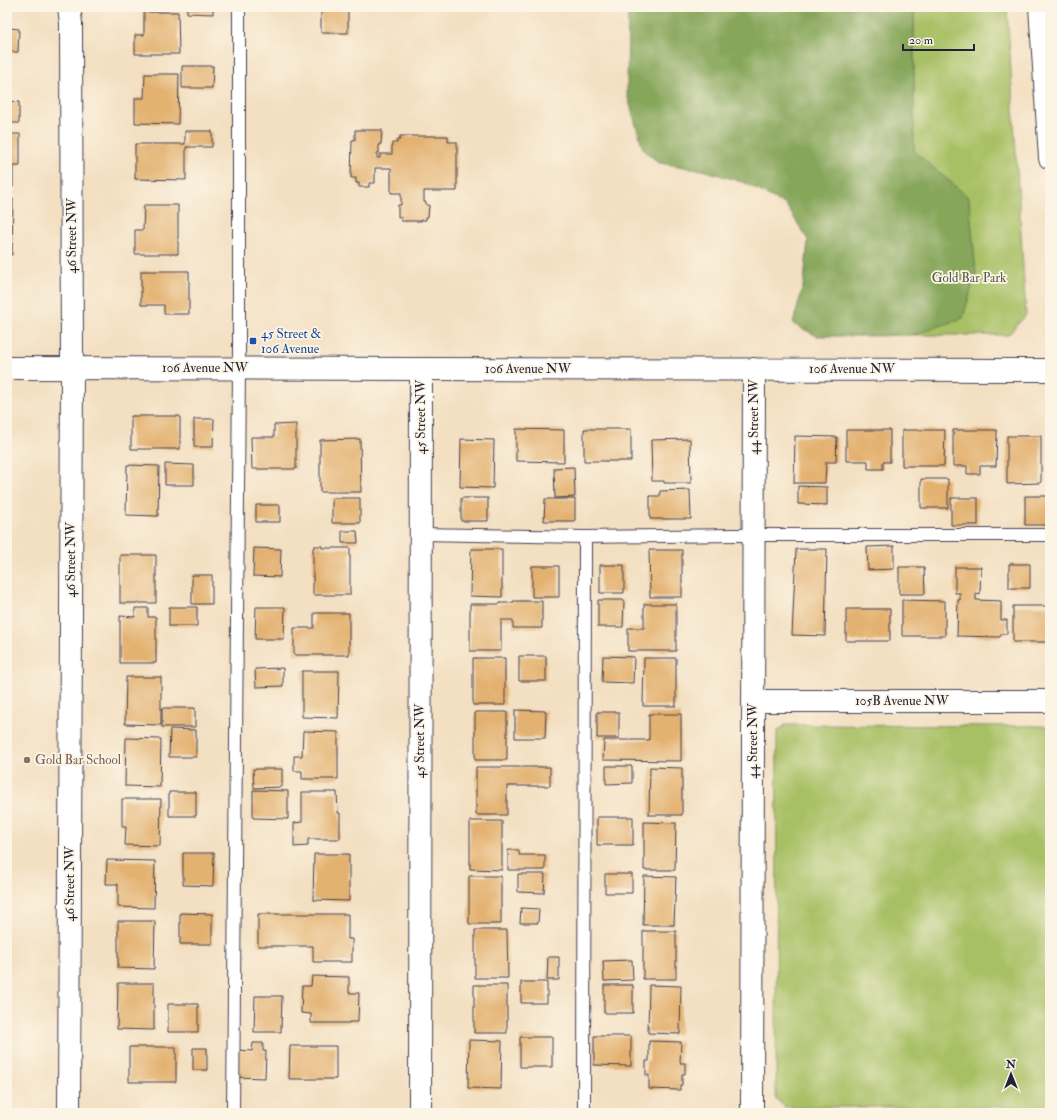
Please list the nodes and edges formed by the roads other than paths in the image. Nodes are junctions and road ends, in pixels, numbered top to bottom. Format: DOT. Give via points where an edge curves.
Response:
graph roads {
  1 [pos="69,7"];
  2 [pos="239,7"];
  3 [pos="1040,7"];
  4 [pos="1050,158"];
  5 [pos="7,368"];
  6 [pos="72,368"];
  7 [pos="239,368"];
  8 [pos="421,368"];
  9 [pos="754,369"];
  10 [pos="1050,370"];
  11 [pos="421,534"];
  12 [pos="753,535"];
  13 [pos="1050,535"];
  14 [pos="585,537"];
  15 [pos="753,701"];
  16 [pos="1050,701"];
  17 [pos="69,1113"];
  18 [pos="233,1113"];
  19 [pos="420,1113"];
  20 [pos="584,1113"];
  21 [pos="752,1113"];
  1 -- 6 [label="street, 46 Street NW"];
  2 -- 7 [label="lane"];
  3 -- 4 [label="street"];
  5 -- 6 [label="street, 106 Avenue NW"];
  6 -- 7 [label="street, 106 Avenue NW"];
  6 -- 17 [label="street, 46 Street NW"];
  7 -- 8 [label="street, 106 Avenue NW"];
  7 -- 18 [label="lane"];
  8 -- 9 [label="street, 106 Avenue NW"];
  8 -- 11 [label="street, 45 Street NW"];
  9 -- 10 [label="street, 106 Avenue NW"];
  9 -- 12 [label="street, 44 Street NW"];
  11 -- 14 [label="lane"];
  11 -- 19 [label="street, 45 Street NW"];
  12 -- 13 [label="lane"];
  12 -- 14 [label="lane"];
  12 -- 15 [label="street, 44 Street NW"];
  14 -- 20 [label="lane"];
  15 -- 16 [label="street, 105B Avenue NW"];
  15 -- 21 [label="street, 44 Street NW"];
}
